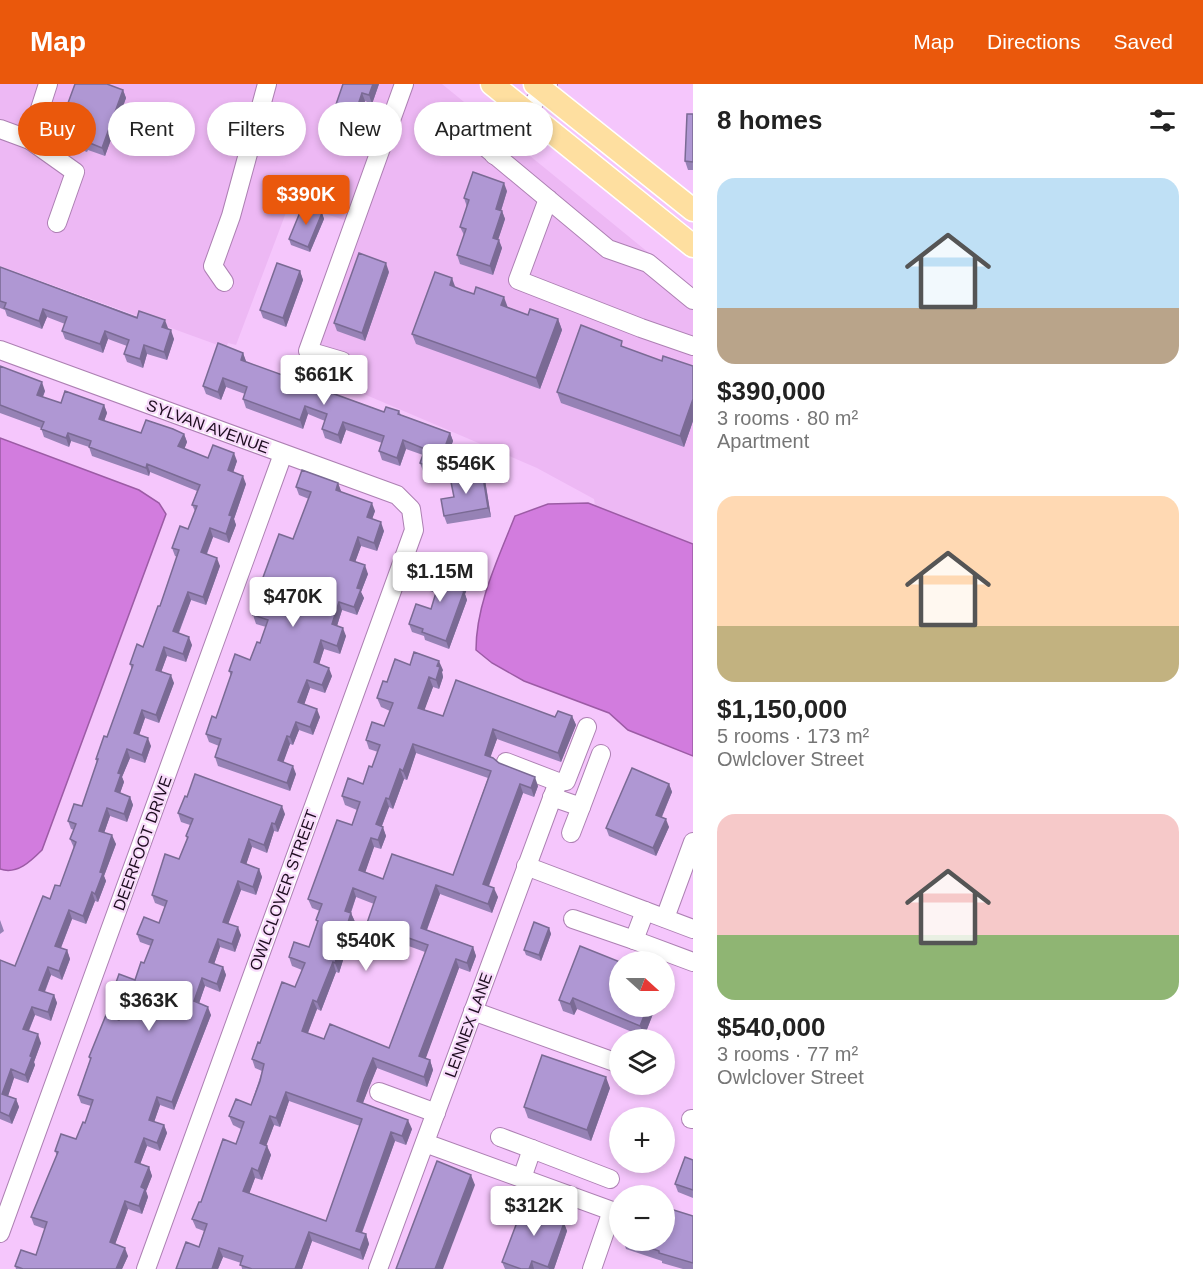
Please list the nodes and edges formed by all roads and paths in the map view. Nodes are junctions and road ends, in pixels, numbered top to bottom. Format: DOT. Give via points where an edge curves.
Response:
graph roads {
  1 [pos="267,84"];
  2 [pos="404,84"];
  3 [pos="492,84"];
  4 [pos="44,85"];
  5 [pos="542,86"];
  6 [pos="40,102"];
  7 [pos="515,102"];
  8 [pos="532,102"];
  9 [pos="0,129"];
  10 [pos="553,133"];
  11 [pos="18,136"];
  12 [pos="52,156"];
  13 [pos="495,156"];
  14 [pos="548,199"];
  15 [pos="693,210"];
  16 [pos="57,223"];
  17 [pos="693,246"];
  18 [pos="224,282"];
  19 [pos="693,300"];
  20 [pos="693,345"];
  21 [pos="0,350"];
  22 [pos="342,361"];
  23 [pos="284,454"];
  24 [pos="411,509"];
  25 [pos="587,727"];
  26 [pos="601,753"];
  27 [pos="506,762"];
  28 [pos="555,789"];
  29 [pos="581,807"];
  30 [pos="571,833"];
  31 [pos="693,842"];
  32 [pos="526,866"];
  33 [pos="645,911"];
  34 [pos="665,918"];
  35 [pos="573,919"];
  36 [pos="693,929"];
  37 [pos="634,940"];
  38 [pos="693,962"];
  39 [pos="473,1011"];
  40 [pos="609,1060"];
  41 [pos="379,1092"];
  42 [pos="436,1113"];
  43 [pos="500,1137"];
  44 [pos="425,1143"];
  45 [pos="532,1149"];
  46 [pos="522,1179"];
  47 [pos="610,1179"];
  48 [pos="0,1233"];
  49 [pos="598,1267"];
  50 [pos="146,1269"];
  51 [pos="378,1269"];
  1 -- 18 [label="street" via="231,216 213,266"];
  2 -- 22 [label="street" via="308,351"];
  3 -- 7 [label="main road"];
  4 -- 6 [label="street"];
  5 -- 8 [label="street"];
  5 -- 15 [label="main road"];
  9 -- 11 [label="street"];
  10 -- 17 [label="main road"];
  12 -- 16 [label="street" via="75,172"];
  13 -- 14 [label="street"];
  14 -- 19 [label="street" via="608,249 648,263"];
  14 -- 20 [label="street" via="518,280"];
  21 -- 23 [label="street, SYLVAN AVENUE"];
  23 -- 24 [label="street, SYLVAN AVENUE" via="397,495"];
  23 -- 48 [label="street, DEERFOOT DRIVE"];
  24 -- 50 [label="street, OWLCLOVER STREET" via="414,530"];
  25 -- 28 [label="street, LENNEX LANE" via="566,781"];
  26 -- 29 [label="street"];
  27 -- 28 [label="street"];
  28 -- 29 [label="street"];
  28 -- 32 [label="street, LENNEX LANE"];
  29 -- 30 [label="street"];
  31 -- 34 [label="street"];
  32 -- 33 [label="street"];
  32 -- 39 [label="street, LENNEX LANE"];
  33 -- 34 [label="street"];
  33 -- 37 [label="street"];
  34 -- 36 [label="street"];
  35 -- 37 [label="street"];
  37 -- 38 [label="street"];
  39 -- 40 [label="street"];
  39 -- 42 [label="street, LENNEX LANE"];
  41 -- 42 [label="street"];
  42 -- 44 [label="street, LENNEX LANE"];
  43 -- 45 [label="street"];
  44 -- 46 [label="street"];
  44 -- 51 [label="street, LENNEX LANE"];
  45 -- 46 [label="street"];
  45 -- 47 [label="street"];
  46 -- 49 [label="street" via="612,1211"];
}
